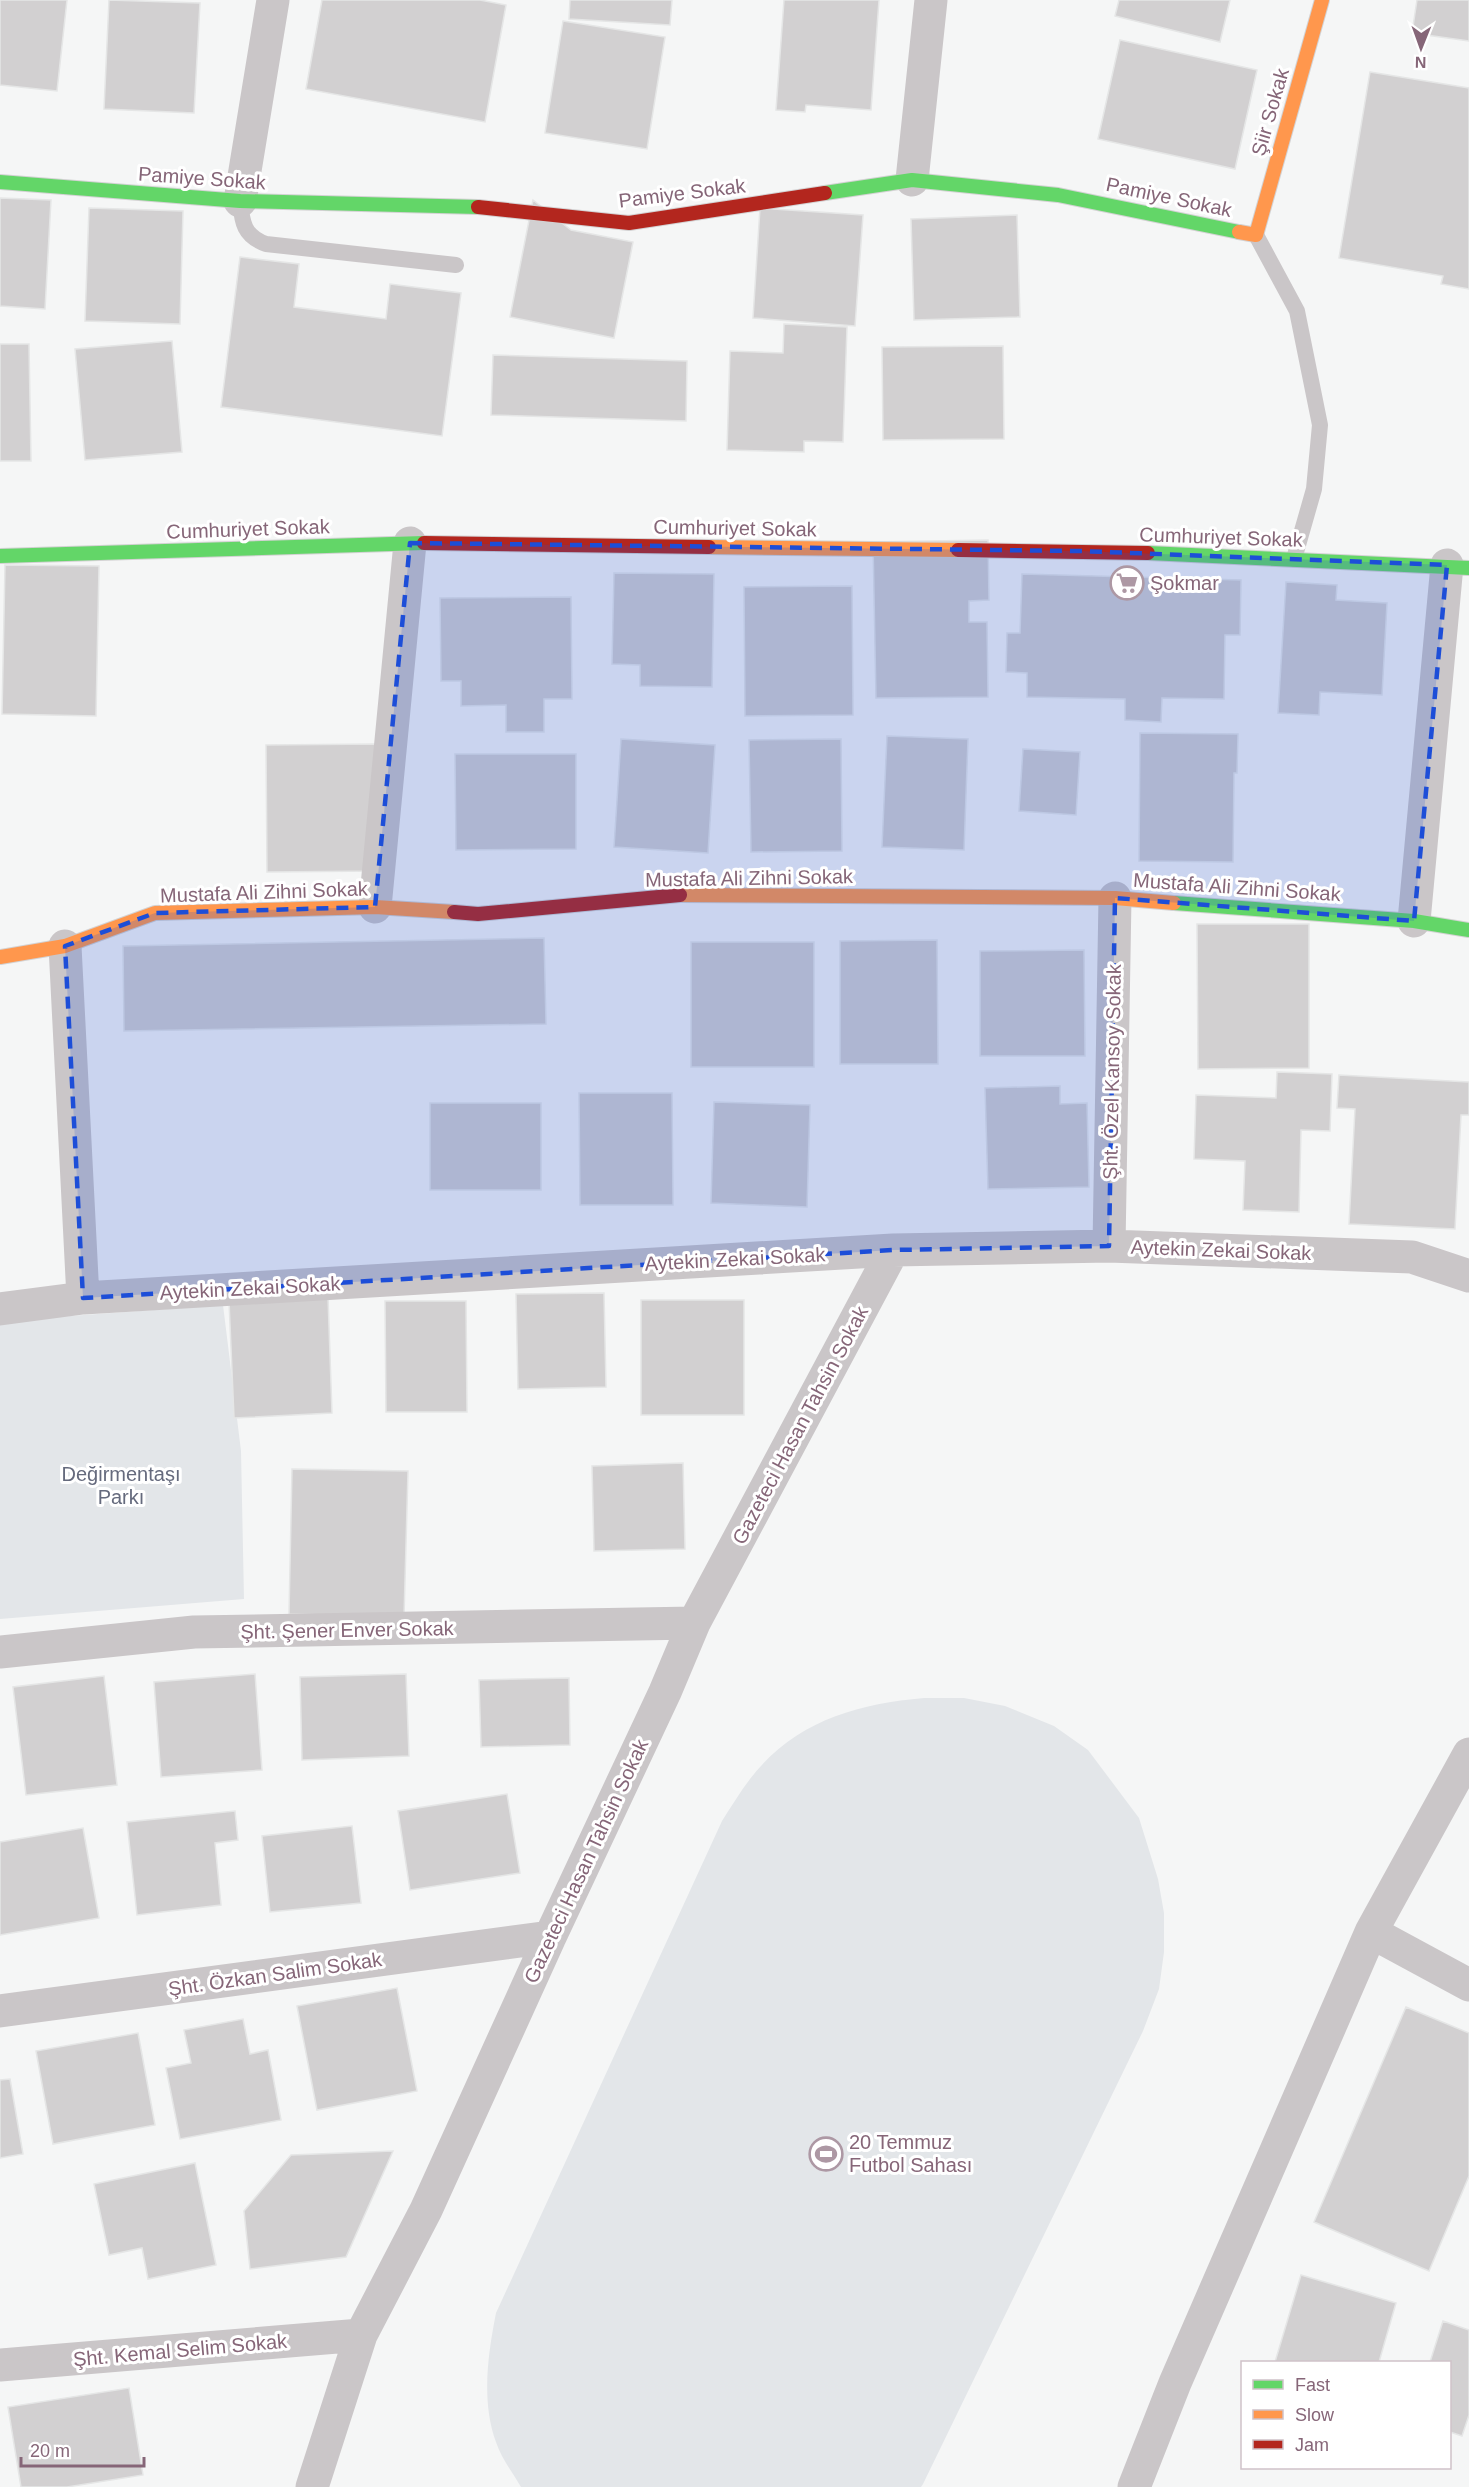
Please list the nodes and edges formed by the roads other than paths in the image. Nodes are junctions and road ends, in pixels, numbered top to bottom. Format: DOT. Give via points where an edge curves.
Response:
graph roads {
  1 [pos="273,0"];
  2 [pos="931,0"];
  3 [pos="1322,0"];
  4 [pos="912,180"];
  5 [pos="0,182"];
  6 [pos="240,201"];
  7 [pos="1256,235"];
  8 [pos="456,265"];
  9 [pos="410,543"];
  10 [pos="0,556"];
  11 [pos="1294,559"];
  12 [pos="1458,567"];
  13 [pos="1115,898"];
  14 [pos="375,907"];
  15 [pos="1413,921"];
  16 [pos="1469,930"];
  17 [pos="65,946"];
  18 [pos="0,957"];
  19 [pos="1109,1246"];
  20 [pos="893,1250"];
  21 [pos="1469,1276"];
  22 [pos="82,1298"];
  23 [pos="0,1309"];
  24 [pos="694,1623"];
  25 [pos="0,1652"];
  26 [pos="1469,1754"];
  27 [pos="1371,1932"];
  28 [pos="550,1937"];
  29 [pos="1469,1985"];
  30 [pos="0,2011"];
  31 [pos="361,2335"];
  32 [pos="0,2364"];
  33 [pos="312,2487"];
  34 [pos="1134,2487"];
  1 -- 6 [label="street"];
  2 -- 4 [label="street"];
  3 -- 7 [label="street, Şiir Sokak"];
  4 -- 6 [label="street, Pamiye Sokak" via="629,223 467,206"];
  4 -- 7 [label="street, Pamiye Sokak" via="1058,195"];
  5 -- 6 [label="street, Pamiye Sokak"];
  6 -- 8 [label="lane" via="242,225 250,236 266,244"];
  7 -- 11 [label="lane" via="1297,311 1320,425 1314,489"];
  9 -- 10 [label="street, Cumhuriyet Sokak"];
  9 -- 11 [label="street, Cumhuriyet Sokak" via="1080,551"];
  9 -- 14 [label="street"];
  11 -- 12 [label="street, Cumhuriyet Sokak"];
  12 -- 15 [label="street"];
  13 -- 14 [label="street, Mustafa Ali Zihni Sokak" via="696,894 478,914"];
  13 -- 15 [label="street, Mustafa Ali Zihni Sokak"];
  13 -- 19 [label="street, Şht. Özel Kansoy Sokak"];
  14 -- 17 [label="street, Mustafa Ali Zihni Sokak" via="155,913"];
  15 -- 16 [label="street, Mustafa Ali Zihni Sokak"];
  17 -- 18 [label="street, Mustafa Ali Zihni Sokak"];
  17 -- 22 [label="street"];
  19 -- 20 [label="street, Aytekin Zekai Sokak"];
  19 -- 21 [label="street, Aytekin Zekai Sokak" via="1412,1257"];
  20 -- 22 [label="street, Aytekin Zekai Sokak"];
  20 -- 24 [label="street, Gazeteci Hasan Tahsin Sokak"];
  22 -- 23 [label="street, Aytekin Zekai Sokak"];
  24 -- 25 [label="street, Şht. Şener Enver Sokak" via="194,1632"];
  24 -- 28 [label="street, Gazeteci Hasan Tahsin Sokak"];
  26 -- 27 [label="street"];
  27 -- 29 [label="street"];
  27 -- 34 [label="street" via="1175,2383"];
  28 -- 30 [label="street, Şht. Özkan Salim Sokak"];
  28 -- 31 [label="street, Gazeteci Hasan Tahsin Sokak" via="426,2210"];
  31 -- 32 [label="street, Şht. Kemal Selim Sokak"];
  31 -- 33 [label="street, Gazeteci Hasan Tahsin Sokak"];
}
